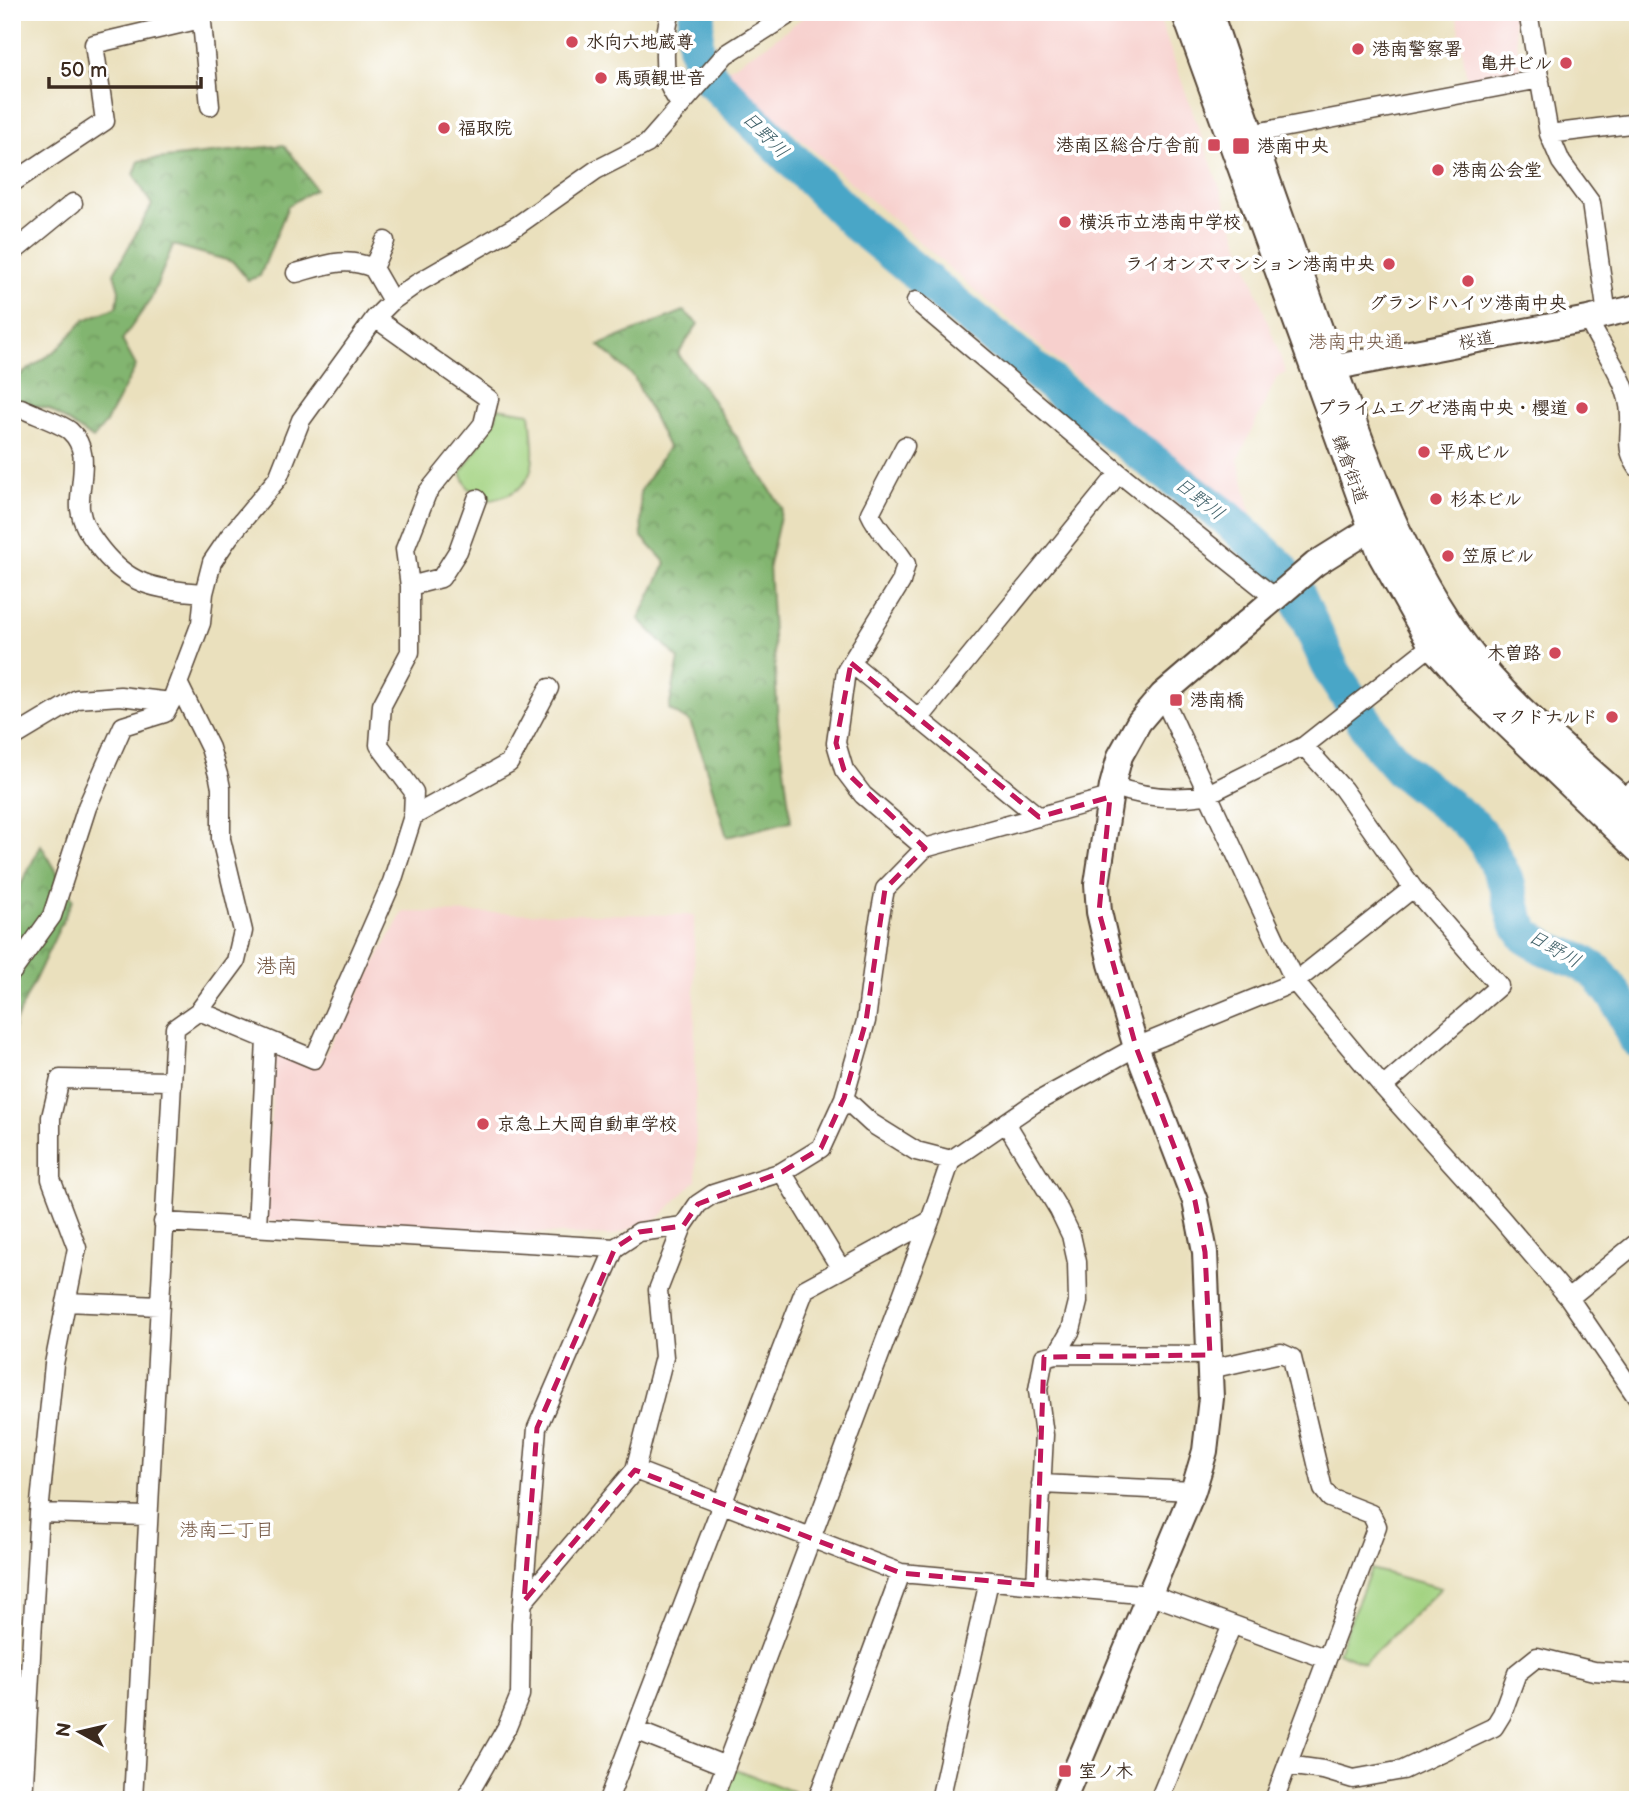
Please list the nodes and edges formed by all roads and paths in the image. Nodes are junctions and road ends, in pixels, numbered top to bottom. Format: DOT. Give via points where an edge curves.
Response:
graph roads {
  1 [pos="671,12"];
  2 [pos="793,12"];
  3 [pos="1185,12"];
  4 [pos="1209,12"];
  5 [pos="1528,12"];
  6 [pos="201,16"];
  7 [pos="1540,79"];
  8 [pos="684,100"];
  9 [pos="210,106"];
  10 [pos="1638,123"];
  11 [pos="1250,134"];
  12 [pos="1549,134"];
  13 [pos="12,183"];
  14 [pos="73,204"];
  15 [pos="385,241"];
  16 [pos="12,253"];
  17 [pos="373,268"];
  18 [pos="296,273"];
  19 [pos="392,301"];
  20 [pos="916,301"];
  21 [pos="1638,307"];
  22 [pos="1597,317"];
  23 [pos="375,318"];
  24 [pos="1324,370"];
  25 [pos="12,411"];
  26 [pos="1633,431"];
  27 [pos="905,446"];
  28 [pos="1638,468"];
  29 [pos="1119,473"];
  30 [pos="477,499"];
  31 [pos="1382,522"];
  32 [pos="410,586"];
  33 [pos="204,593"];
  34 [pos="1276,595"];
  35 [pos="1432,645"];
  36 [pos="851,663"];
  37 [pos="179,685"];
  38 [pos="549,688"];
  39 [pos="1162,695"];
  40 [pos="171,702"];
  41 [pos="919,719"];
  42 [pos="12,738"];
  43 [pos="1304,746"];
  44 [pos="1111,791"];
  45 [pos="1208,794"];
  46 [pos="1632,801"];
  47 [pos="413,816"];
  48 [pos="1039,817"];
  49 [pos="925,848"];
  50 [pos="1638,849"];
  51 [pos="1413,888"];
  52 [pos="12,972"];
  53 [pos="1295,982"];
  54 [pos="199,1011"];
  55 [pos="266,1039"];
  56 [pos="1136,1046"];
  57 [pos="170,1081"];
  58 [pos="1383,1087"];
  59 [pos="844,1098"];
  60 [pos="1006,1122"];
  61 [pos="951,1160"];
  62 [pos="782,1172"];
  63 [pos="930,1220"];
  64 [pos="163,1222"];
  65 [pos="683,1226"];
  66 [pos="257,1227"];
  67 [pos="1638,1242"];
  68 [pos="614,1248"];
  69 [pos="841,1269"];
  70 [pos="1569,1298"];
  71 [pos="66,1302"];
  72 [pos="159,1306"];
  73 [pos="1057,1354"];
  74 [pos="1210,1362"];
  75 [pos="1638,1399"];
  76 [pos="635,1469"];
  77 [pos="1041,1484"];
  78 [pos="1193,1491"];
  79 [pos="721,1503"];
  80 [pos="39,1513"];
  81 [pos="148,1516"];
  82 [pos="811,1538"];
  83 [pos="901,1573"];
  84 [pos="989,1581"];
  85 [pos="1035,1585"];
  86 [pos="1151,1595"];
  87 [pos="524,1601"];
  88 [pos="1232,1625"];
  89 [pos="1327,1659"];
  90 [pos="1638,1674"];
  91 [pos="635,1730"];
  92 [pos="1287,1765"];
  93 [pos="726,1766"];
  94 [pos="23,1800"];
  95 [pos="133,1800"];
  96 [pos="466,1800"];
  97 [pos="608,1800"];
  98 [pos="713,1800"];
  99 [pos="817,1800"];
  100 [pos="940,1800"];
  101 [pos="1063,1800"];
  102 [pos="1159,1800"];
  103 [pos="1274,1800"];
  1 -- 8 [label="street" via="667,77 670,87"];
  2 -- 8 [label="street" via="725,55"];
  3 -- 24 [label="main road, 鎌倉街道"];
  4 -- 11 [label="main road, 鎌倉街道"];
  5 -- 7 [label="street"];
  6 -- 9 [label="street"];
  6 -- 13 [label="street" via="94,44 105,121"];
  7 -- 11 [label="street"];
  7 -- 12 [label="street"];
  8 -- 19 [label="street" via="647,144 596,170 518,225"];
  10 -- 12 [label="street"];
  11 -- 24 [label="main road, 鎌倉街道"];
  12 -- 22 [label="street" via="1561,162 1591,203"];
  14 -- 16 [label="street"];
  15 -- 17 [label="street"];
  17 -- 18 [label="street" via="344,262"];
  17 -- 19 [label="street"];
  19 -- 23 [label="street"];
  20 -- 29 [label="street"];
  21 -- 22 [label="street, 桜道"];
  22 -- 24 [label="street, 桜道"];
  22 -- 26 [label="street" via="1622,381"];
  23 -- 32 [label="street" via="489,399 484,424 427,493 405,549"];
  23 -- 33 [label="street" via="301,420 278,478 212,562"];
  24 -- 31 [label="main road, 鎌倉街道"];
  25 -- 33 [label="street" via="21,408 70,432 84,455 83,525 106,556 130,577 161,590"];
  26 -- 28 [label="street" via="1629,453"];
  27 -- 36 [label="street" via="870,513 906,564 901,582"];
  29 -- 34 [label="street"];
  29 -- 41 [label="street"];
  30 -- 32 [label="street" via="458,551 441,578"];
  31 -- 34 [label="street"];
  31 -- 35 [label="main road, 鎌倉街道" via="1382,556"];
  31 -- 46 [label="main road, 鎌倉街道" via="1403,543 1466,649 1509,700"];
  32 -- 47 [label="street" via="410,652 382,705 379,745 414,792"];
  33 -- 37 [label="street" via="201,623"];
  34 -- 39 [label="street"];
  35 -- 43 [label="street"];
  35 -- 50 [label="main road, 鎌倉街道" via="1476,694"];
  36 -- 41 [label="street"];
  36 -- 49 [label="street" via="836,743 844,770 863,795"];
  37 -- 40 [label="street"];
  37 -- 54 [label="street" via="210,748 219,778 221,839 243,931 236,961"];
  38 -- 47 [label="street" via="509,763"];
  39 -- 44 [label="street" via="1139,722 1120,756"];
  39 -- 45 [label="street"];
  40 -- 42 [label="street" via="120,696 77,699"];
  40 -- 52 [label="street" via="164,713 123,726 88,807 52,916"];
  41 -- 48 [label="street"];
  43 -- 45 [label="street"];
  43 -- 51 [label="street" via="1343,789"];
  44 -- 45 [label="street" via="1158,797"];
  44 -- 48 [label="street"];
  44 -- 56 [label="street" via="1097,884 1099,912"];
  45 -- 53 [label="street"];
  47 -- 55 [label="street" via="392,882 314,1059"];
  48 -- 49 [label="street"];
  49 -- 59 [label="street" via="885,889 866,1021"];
  51 -- 53 [label="street"];
  51 -- 58 [label="street" via="1499,986"];
  53 -- 56 [label="street"];
  53 -- 58 [label="street"];
  54 -- 55 [label="street"];
  54 -- 57 [label="street" via="175,1028"];
  55 -- 66 [label="street"];
  56 -- 60 [label="street"];
  56 -- 74 [label="street" via="1195,1201 1205,1252"];
  57 -- 64 [label="street"];
  57 -- 71 [label="street" via="61,1079 51,1117 51,1179 77,1248"];
  58 -- 70 [label="street"];
  59 -- 61 [label="street" via="871,1123 916,1150"];
  59 -- 62 [label="street" via="821,1149"];
  60 -- 61 [label="street"];
  60 -- 73 [label="street" via="1059,1210 1077,1262 1078,1302 1072,1330"];
  61 -- 63 [label="street"];
  62 -- 65 [label="street" via="713,1194 698,1204"];
  62 -- 69 [label="street"];
  63 -- 69 [label="street"];
  63 -- 82 [label="street"];
  64 -- 66 [label="street"];
  64 -- 72 [label="street"];
  65 -- 68 [label="street" via="639,1232"];
  65 -- 76 [label="street" via="658,1290 664,1357"];
  66 -- 68 [label="street"];
  67 -- 70 [label="street"];
  68 -- 87 [label="street" via="537,1429"];
  69 -- 79 [label="street" via="805,1289"];
  70 -- 75 [label="street"];
  71 -- 72 [label="street"];
  71 -- 80 [label="street" via="54,1364"];
  72 -- 81 [label="street"];
  73 -- 74 [label="street"];
  73 -- 77 [label="street" via="1044,1357 1038,1390 1044,1435"];
  74 -- 78 [label="street" via="1206,1441"];
  74 -- 89 [label="street" via="1281,1353 1292,1358 1323,1489 1330,1498 1371,1514 1377,1526"];
  76 -- 79 [label="street"];
  76 -- 87 [label="street"];
  77 -- 78 [label="street"];
  77 -- 85 [label="street"];
  78 -- 86 [label="street"];
  79 -- 82 [label="street"];
  79 -- 91 [label="street"];
  80 -- 81 [label="street"];
  80 -- 94 [label="street"];
  81 -- 95 [label="street"];
  82 -- 83 [label="street"];
  82 -- 93 [label="street"];
  83 -- 84 [label="street"];
  83 -- 99 [label="street"];
  84 -- 85 [label="street"];
  84 -- 100 [label="street"];
  85 -- 86 [label="street"];
  86 -- 88 [label="street"];
  86 -- 101 [label="street"];
  87 -- 96 [label="street" via="520,1695 508,1727"];
  88 -- 89 [label="street"];
  88 -- 102 [label="street"];
  89 -- 92 [label="street"];
  90 -- 92 [label="street" via="1594,1671 1537,1657 1517,1673 1494,1727 1403,1770 1353,1779"];
  91 -- 93 [label="street"];
  91 -- 97 [label="street"];
  92 -- 103 [label="street"];
  93 -- 98 [label="street"];
}
